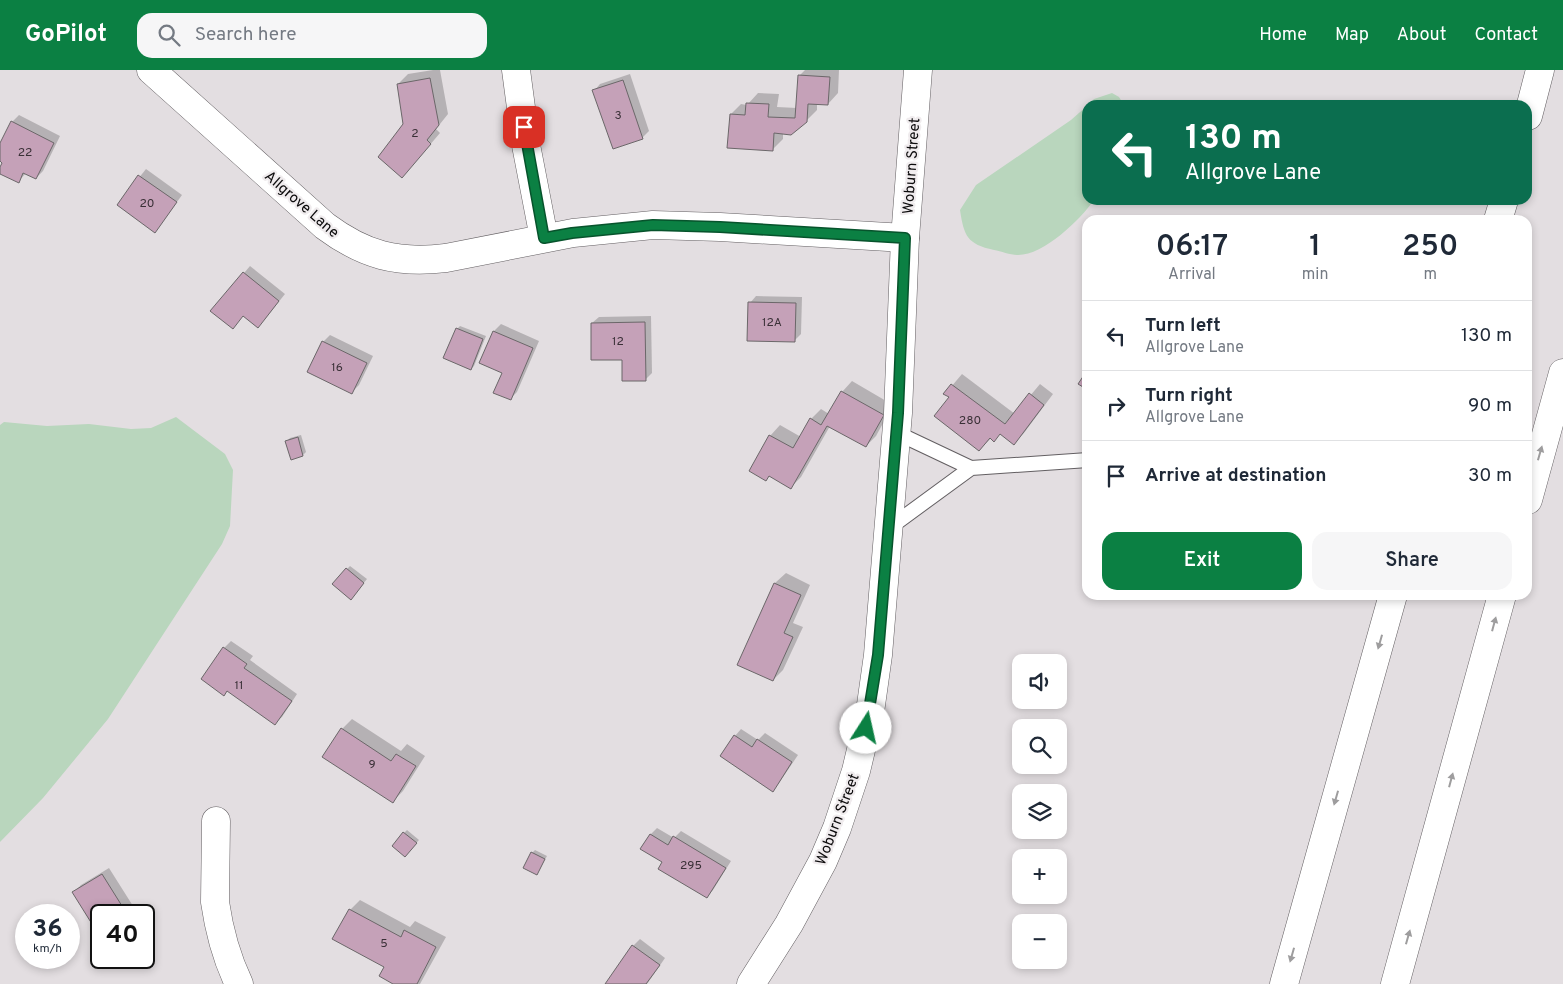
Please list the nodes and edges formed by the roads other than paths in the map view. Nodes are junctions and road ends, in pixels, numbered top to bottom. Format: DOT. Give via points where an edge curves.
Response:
graph roads {
  1 [pos="151,70"];
  2 [pos="516,70"];
  3 [pos="918,70"];
  4 [pos="1540,70"];
  5 [pos="1532,101"];
  6 [pos="544,238"];
  7 [pos="905,238"];
  8 [pos="1563,372"];
  9 [pos="897,433"];
  10 [pos="1082,460"];
  11 [pos="971,468"];
  12 [pos="1532,485"];
  13 [pos="889,528"];
  14 [pos="1392,600"];
  15 [pos="1501,600"];
  16 [pos="216,821"];
  17 [pos="239,984"];
  18 [pos="751,984"];
  19 [pos="1284,984"];
  20 [pos="1395,984"];
  1 -- 6 [label="main road, Allgrove Lane" via="325,226 362,249 403,260 425,260"];
  2 -- 6 [label="main road" via="526,146"];
  3 -- 7 [label="main road, Woburn Street"];
  4 -- 5 [label="main road"];
  6 -- 7 [label="main road, Allgrove Lane" via="653,225"];
  7 -- 9 [label="main road, Woburn Street"];
  12 -- 8 [label="main road, one-way"];
  9 -- 11 [label="lane"];
  9 -- 13 [label="main road, Woburn Street"];
  10 -- 11 [label="lane"];
  11 -- 13 [label="lane"];
  13 -- 18 [label="main road, Woburn Street" via="870,712 856,771 823,861"];
  14 -- 19 [label="main road, one-way"];
  20 -- 15 [label="main road, one-way"];
  16 -- 17 [label="main road" via="215,902 227,954"];
}
